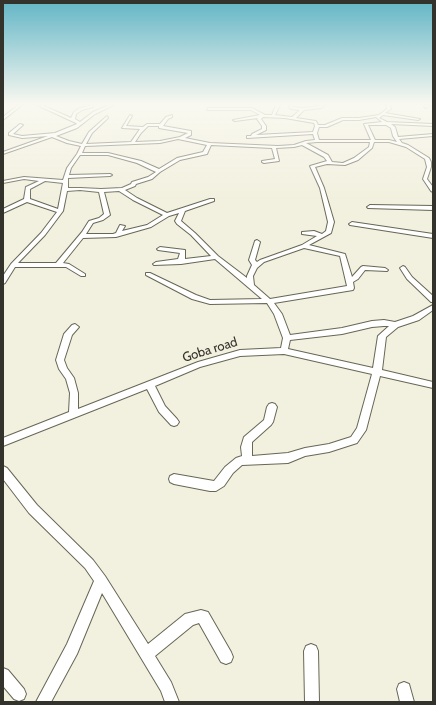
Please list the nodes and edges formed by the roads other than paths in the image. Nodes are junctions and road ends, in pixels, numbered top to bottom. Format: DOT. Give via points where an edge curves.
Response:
graph roads {
  1 [pos="248,137"];
  2 [pos="46,138"];
  3 [pos="60,138"];
  4 [pos="88,138"];
  5 [pos="135,138"];
  6 [pos="182,138"];
  7 [pos="373,138"];
  8 [pos="396,138"];
  9 [pos="317,140"];
  10 [pos="373,141"];
  11 [pos="132,143"];
  12 [pos="302,143"];
  13 [pos="400,143"];
  14 [pos="210,144"];
  15 [pos="83,145"];
  16 [pos="112,145"];
  17 [pos="241,145"];
  18 [pos="274,147"];
  19 [pos="3,153"];
  20 [pos="79,154"];
  21 [pos="108,154"];
  22 [pos="427,158"];
  23 [pos="433,158"];
  24 [pos="264,162"];
  25 [pos="329,163"];
  26 [pos="158,171"];
  27 [pos="110,176"];
  28 [pos="66,180"];
  29 [pos="44,181"];
  30 [pos="3,182"];
  31 [pos="431,184"];
  32 [pos="121,189"];
  33 [pos="65,190"];
  34 [pos="433,190"];
  35 [pos="101,191"];
  36 [pos="27,200"];
  37 [pos="212,200"];
  38 [pos="370,207"];
  39 [pos="433,208"];
  40 [pos="183,210"];
  41 [pos="3,211"];
  42 [pos="60,211"];
  43 [pos="167,215"];
  44 [pos="352,224"];
  45 [pos="122,226"];
  46 [pos="304,232"];
  47 [pos="118,234"];
  48 [pos="82,236"];
  49 [pos="322,236"];
  50 [pos="433,236"];
  51 [pos="257,242"];
  52 [pos="304,246"];
  53 [pos="160,249"];
  54 [pos="216,257"];
  55 [pos="182,262"];
  56 [pos="59,264"];
  57 [pos="156,264"];
  58 [pos="13,265"];
  59 [pos="256,266"];
  60 [pos="403,268"];
  61 [pos="385,270"];
  62 [pos="148,274"];
  63 [pos="83,275"];
  64 [pos="349,281"];
  65 [pos="3,282"];
  66 [pos="251,285"];
  67 [pos="433,300"];
  68 [pos="269,301"];
  69 [pos="433,307"];
  70 [pos="395,325"];
  71 [pos="75,327"];
  72 [pos="287,338"];
  73 [pos="284,351"];
  74 [pos="377,373"];
  75 [pos="150,385"];
  76 [pos="433,386"];
  77 [pos="272,407"];
  78 [pos="73,415"];
  79 [pos="174,422"];
  80 [pos="3,442"];
  81 [pos="248,460"];
  82 [pos="3,471"];
  83 [pos="174,479"];
  84 [pos="101,580"];
  85 [pos="311,651"];
  86 [pos="146,654"];
  87 [pos="226,657"];
  88 [pos="3,675"];
  89 [pos="19,694"];
  90 [pos="43,702"];
  91 [pos="172,702"];
  92 [pos="312,702"];
  1 -- 17 [label="street"];
  2 -- 19 [label="street"];
  3 -- 15 [label="street"];
  4 -- 15 [label="street"];
  5 -- 11 [label="street"];
  6 -- 11 [label="street"];
  6 -- 14 [label="street"];
  7 -- 10 [label="street"];
  8 -- 13 [label="street"];
  9 -- 10 [label="street"];
  9 -- 12 [label="street"];
  10 -- 13 [label="street"];
  10 -- 25 [label="street" via="371,147 356,159 344,164"];
  11 -- 16 [label="street"];
  12 -- 18 [label="street"];
  12 -- 25 [label="street" via="326,156"];
  13 -- 22 [label="street"];
  14 -- 17 [label="street"];
  14 -- 26 [label="street" via="205,153 179,159"];
  15 -- 16 [label="street"];
  15 -- 20 [label="street"];
  16 -- 21 [label="street"];
  17 -- 18 [label="street"];
  18 -- 24 [label="street" via="277,160"];
  20 -- 21 [label="street"];
  20 -- 28 [label="street" via="69,168"];
  21 -- 26 [label="street" via="139,162"];
  22 -- 23 [label="street"];
  22 -- 31 [label="street" via="429,168 425,179"];
  25 -- 49 [label="street" via="312,166 322,188 331,222 329,232"];
  26 -- 32 [label="street" via="150,178"];
  27 -- 28 [label="street"];
  28 -- 29 [label="street"];
  28 -- 33 [label="street"];
  29 -- 30 [label="street" via="24,178"];
  29 -- 36 [label="street" via="28,188"];
  31 -- 34 [label="street"];
  32 -- 35 [label="street"];
  32 -- 43 [label="street"];
  33 -- 35 [label="street"];
  33 -- 42 [label="street"];
  35 -- 48 [label="street" via="107,215 101,220 91,222"];
  36 -- 41 [label="street"];
  36 -- 42 [label="street"];
  37 -- 40 [label="street"];
  38 -- 39 [label="street"];
  40 -- 43 [label="street"];
  40 -- 54 [label="street" via="178,222"];
  42 -- 58 [label="street" via="43,234"];
  43 -- 47 [label="street" via="149,226"];
  44 -- 50 [label="street"];
  45 -- 47 [label="street"];
  46 -- 49 [label="street" via="314,232"];
  47 -- 48 [label="street" via="109,237"];
  48 -- 56 [label="street"];
  49 -- 52 [label="street"];
  51 -- 59 [label="street" via="252,260"];
  52 -- 59 [label="street" via="262,261"];
  52 -- 64 [label="street" via="343,255"];
  53 -- 55 [label="street" via="183,251"];
  54 -- 55 [label="street"];
  54 -- 66 [label="street"];
  55 -- 57 [label="street"];
  56 -- 58 [label="street"];
  56 -- 63 [label="street" via="67,265"];
  58 -- 65 [label="street"];
  59 -- 66 [label="street" via="250,276"];
  60 -- 67 [label="street" via="409,278"];
  61 -- 64 [label="street" via="362,268 356,278"];
  62 -- 68 [label="street" via="194,297 210,302"];
  64 -- 68 [label="street" via="350,288"];
  66 -- 68 [label="street"];
  68 -- 72 [label="street" via="278,314"];
  69 -- 70 [label="street" via="416,318"];
  70 -- 72 [label="street" via="378,324"];
  70 -- 74 [label="street" via="382,336"];
  71 -- 78 [label="street" via="68,334 60,360 70,378 74,393"];
  72 -- 73 [label="street"];
  73 -- 74 [label="street, Goba road"];
  73 -- 75 [label="street, Goba road" via="240,353 219,358"];
  74 -- 76 [label="street, Goba road"];
  74 -- 81 [label="street" via="357,439 288,458"];
  75 -- 78 [label="street, Goba road"];
  75 -- 79 [label="street" via="162,409"];
  77 -- 81 [label="street" via="268,422 247,440"];
  78 -- 80 [label="street, Goba road"];
  81 -- 83 [label="street" via="240,461 216,486"];
  82 -- 84 [label="street" via="33,509 89,564"];
  84 -- 86 [label="street"];
  84 -- 90 [label="street" via="78,636"];
  85 -- 92 [label="street"];
  86 -- 87 [label="street" via="190,619 200,616"];
  86 -- 91 [label="street"];
  88 -- 89 [label="street"];
}
